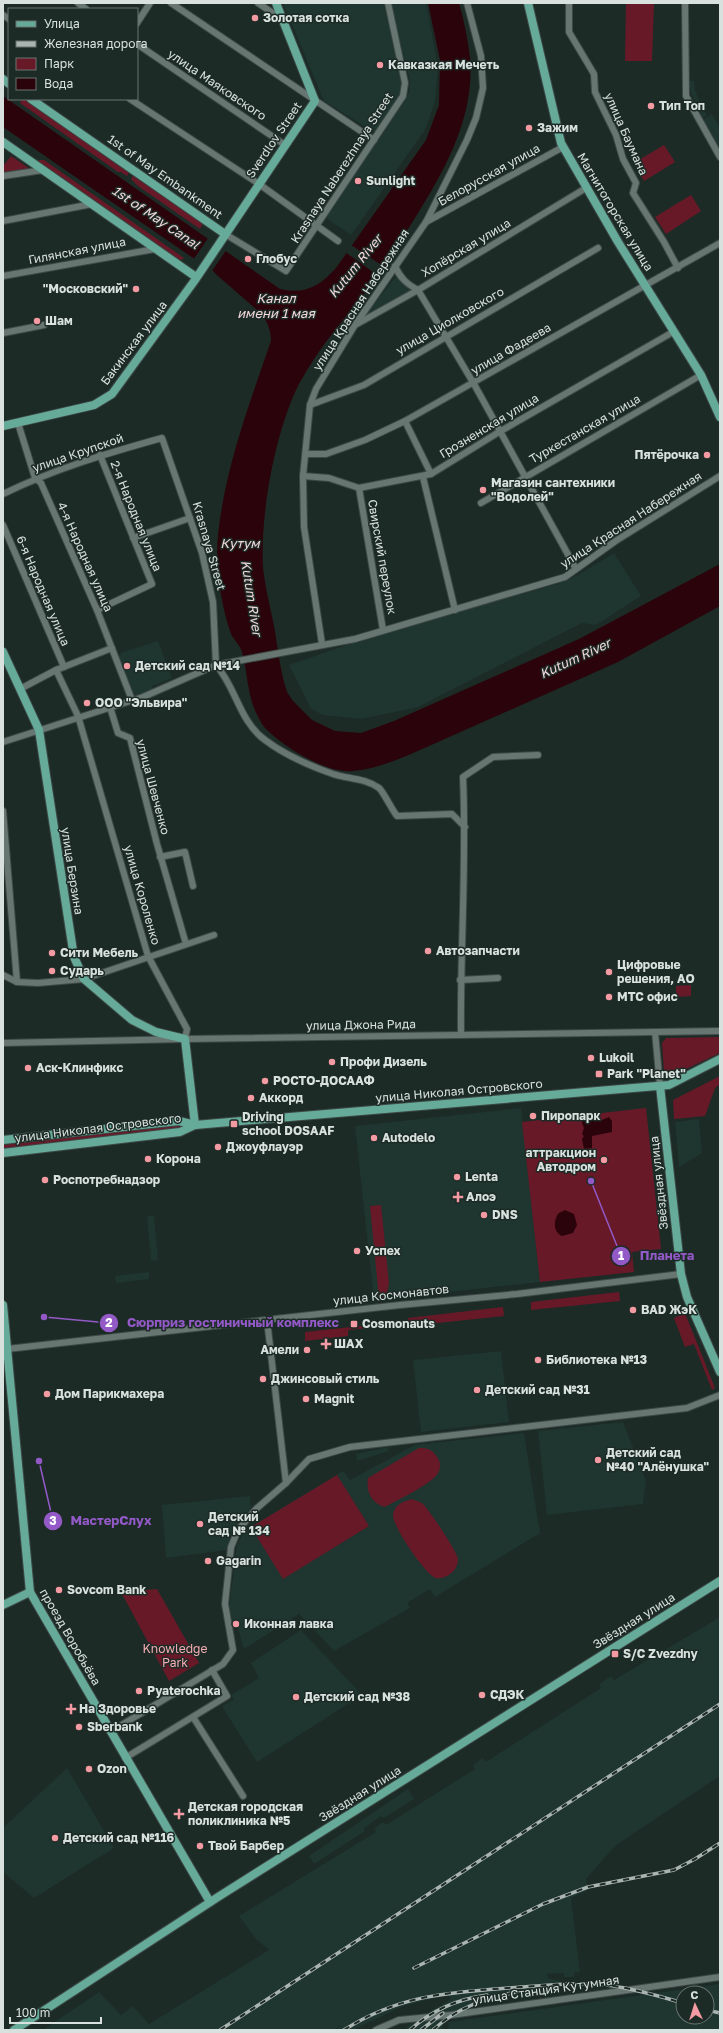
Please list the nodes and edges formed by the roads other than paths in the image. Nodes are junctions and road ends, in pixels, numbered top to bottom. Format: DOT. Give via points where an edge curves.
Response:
graph roads {
  1 [pos="150,3"];
  2 [pos="171,3"];
  3 [pos="258,3"];
  4 [pos="276,3"];
  5 [pos="388,3"];
  6 [pos="467,3"];
  7 [pos="528,3"];
  8 [pos="569,3"];
  9 [pos="685,3"];
  10 [pos="138,21"];
  11 [pos="284,21"];
  12 [pos="138,45"];
  13 [pos="32,100"];
  14 [pos="132,100"];
  15 [pos="315,101"];
  16 [pos="374,140"];
  17 [pos="3,142"];
  18 [pos="285,145"];
  19 [pos="563,147"];
  20 [pos="720,157"];
  21 [pos="43,170"];
  22 [pos="3,176"];
  23 [pos="259,184"];
  24 [pos="586,188"];
  25 [pos="92,204"];
  26 [pos="3,221"];
  27 [pos="426,222"];
  28 [pos="317,226"];
  29 [pos="223,237"];
  30 [pos="338,241"];
  31 [pos="720,243"];
  32 [pos="598,248"];
  33 [pos="155,249"];
  34 [pos="395,266"];
  35 [pos="678,268"];
  36 [pos="286,271"];
  37 [pos="198,274"];
  38 [pos="3,276"];
  39 [pos="645,284"];
  40 [pos="418,290"];
  41 [pos="44,325"];
  42 [pos="355,325"];
  43 [pos="673,332"];
  44 [pos="3,333"];
  45 [pos="445,336"];
  46 [pos="701,375"];
  47 [pos="474,384"];
  48 [pos="310,405"];
  49 [pos="720,418"];
  50 [pos="405,421"];
  51 [pos="18,423"];
  52 [pos="3,426"];
  53 [pos="499,432"];
  54 [pos="162,438"];
  55 [pos="306,454"];
  56 [pos="100,455"];
  57 [pos="431,474"];
  58 [pos="303,476"];
  59 [pos="720,476"];
  60 [pos="423,477"];
  61 [pos="525,477"];
  62 [pos="35,478"];
  63 [pos="359,488"];
  64 [pos="3,494"];
  65 [pos="481,503"];
  66 [pos="190,518"];
  67 [pos="3,524"];
  68 [pos="133,538"];
  69 [pos="576,569"];
  70 [pos="97,610"];
  71 [pos="455,610"];
  72 [pos="383,630"];
  73 [pos="322,644"];
  74 [pos="112,648"];
  75 [pos="3,652"];
  76 [pos="216,665"];
  77 [pos="64,667"];
  78 [pos="56,670"];
  79 [pos="20,689"];
  80 [pos="132,700"];
  81 [pos="110,707"];
  82 [pos="78,716"];
  83 [pos="39,730"];
  84 [pos="3,742"];
  85 [pos="538,755"];
  86 [pos="3,811"];
  87 [pos="465,827"];
  88 [pos="160,857"];
  89 [pos="193,886"];
  90 [pos="214,935"];
  91 [pos="186,944"];
  92 [pos="148,956"];
  93 [pos="3,975"];
  94 [pos="498,978"];
  95 [pos="84,979"];
  96 [pos="460,980"];
  97 [pos="17,982"];
  98 [pos="720,1031"];
  99 [pos="655,1032"];
  100 [pos="461,1035"];
  101 [pos="185,1039"];
  102 [pos="3,1043"];
  103 [pos="720,1059"];
  104 [pos="660,1086"];
  105 [pos="195,1125"];
  106 [pos="3,1140"];
  107 [pos="3,1153"];
  108 [pos="681,1274"];
  109 [pos="3,1305"];
  110 [pos="267,1320"];
  111 [pos="7,1349"];
  112 [pos="720,1372"];
  113 [pos="720,1395"];
  114 [pos="286,1483"];
  115 [pos="720,1581"];
  116 [pos="30,1592"];
  117 [pos="3,1605"];
  118 [pos="212,1670"];
  119 [pos="193,1717"];
  120 [pos="110,1732"];
  121 [pos="125,1758"];
  122 [pos="243,1796"];
  123 [pos="210,1902"];
  124 [pos="720,1977"];
  125 [pos="14,2030"];
  126 [pos="376,2030"];
  1 -- 10 [label="street"];
  2 -- 15 [label="street"];
  3 -- 11 [label="street"];
  4 -- 11 [label="main road, Sverdlov Street"];
  5 -- 16 [label="street, Krasnaya Naberezhnaya Street" via="405,83 403,96"];
  6 -- 27 [label="street, улица Красная Набережная" via="481,56 483,88 476,118 467,140"];
  7 -- 19 [label="main road, Магнитогорская улица"];
  8 -- 35 [label="street, улица Баумана" via="569,32 594,74 595,92 616,135 623,159 636,182 633,193"];
  9 -- 20 [label="street" via="686,96"];
  11 -- 15 [label="main road, Sverdlov Street"];
  12 -- 18 [label="street, улица Маяковского"];
  13 -- 29 [label="main road, 1st of May Embankment"];
  14 -- 23 [label="street"];
  15 -- 16 [label="street"];
  15 -- 18 [label="main road, Sverdlov Street"];
  16 -- 28 [label="street, Krasnaya Naberezhnaya Street"];
  17 -- 21 [label="main road"];
  18 -- 23 [label="main road, Sverdlov Street"];
  19 -- 24 [label="main road, Магнитогорская улица"];
  19 -- 27 [label="street, Белорусская улица"];
  21 -- 22 [label="street"];
  21 -- 25 [label="main road"];
  23 -- 28 [label="street"];
  23 -- 29 [label="main road, Sverdlov Street"];
  24 -- 39 [label="main road, Магнитогорская улица"];
  24 -- 40 [label="street, Хопёрская улица"];
  25 -- 26 [label="street"];
  25 -- 33 [label="main road"];
  27 -- 34 [label="street, улица Красная Набережная"];
  28 -- 30 [label="street"];
  28 -- 36 [label="street, Krasnaya Naberezhnaya Street"];
  29 -- 36 [label="street, 1st of May Embankment"];
  29 -- 37 [label="main road, Sverdlov Street"];
  31 -- 35 [label="street, улица Фадеева"];
  32 -- 45 [label="street, улица Циолковского"];
  33 -- 37 [label="main road"];
  33 -- 38 [label="street, Гилянская улица"];
  34 -- 40 [label="street" via="399,275"];
  34 -- 42 [label="street, улица Красная Набережная"];
  35 -- 39 [label="street, улица Фадеева"];
  37 -- 51 [label="main road, Бакинская улица" via="112,394 94,405"];
  39 -- 43 [label="main road, Магнитогорская улица"];
  39 -- 47 [label="street, улица Фадеева"];
  40 -- 42 [label="street, Хопёрская улица"];
  40 -- 45 [label="street"];
  41 -- 44 [label="street"];
  42 -- 48 [label="street, улица Красная Набережная" via="316,389"];
  43 -- 46 [label="main road, Магнитогорская улица"];
  43 -- 53 [label="street, Грозненская улица"];
  45 -- 47 [label="street"];
  45 -- 48 [label="street, улица Циолковского" via="364,385"];
  46 -- 49 [label="main road, Магнитогорская улица"];
  46 -- 61 [label="street, Туркестанская улица"];
  47 -- 50 [label="street, улица Фадеева"];
  47 -- 53 [label="street"];
  48 -- 55 [label="street, улица Красная Набережная"];
  50 -- 55 [label="street, улица Фадеева" via="365,440 326,454"];
  50 -- 57 [label="street"];
  51 -- 52 [label="main road, Бакинская улица"];
  51 -- 62 [label="street, 4-я Народная улица"];
  53 -- 57 [label="street, Грозненская улица"];
  53 -- 61 [label="street"];
  54 -- 56 [label="street, улица Крупской"];
  54 -- 66 [label="street, Krasnaya Street"];
  55 -- 58 [label="street, улица Красная Набережная"];
  56 -- 62 [label="street, улица Крупской"];
  56 -- 68 [label="street, 2-я Народная улица"];
  57 -- 60 [label="street, Грозненская улица"];
  58 -- 63 [label="street, Грозненская улица" via="329,478"];
  58 -- 73 [label="street, улица Красная Набережная" via="304,528"];
  59 -- 69 [label="street, улица Красная Набережная" via="617,540"];
  60 -- 63 [label="street, Грозненская улица"];
  60 -- 71 [label="street"];
  61 -- 65 [label="street, Туркестанская улица"];
  61 -- 69 [label="street"];
  62 -- 64 [label="street, улица Крупской"];
  62 -- 70 [label="street, 4-я Народная улица" via="41,483"];
  63 -- 72 [label="street, Свирский переулок"];
  66 -- 68 [label="street"];
  66 -- 76 [label="street, Krasnaya Street" via="202,553 213,602"];
  67 -- 77 [label="street, 6-я Народная улица"];
  68 -- 70 [label="street, 2-я Народная улица" via="152,584"];
  69 -- 71 [label="street, улица Красная Набережная" via="565,577"];
  70 -- 74 [label="street, 4-я Народная улица"];
  71 -- 72 [label="street, улица Красная Набережная"];
  72 -- 73 [label="street, улица Красная Набережная" via="354,639"];
  73 -- 76 [label="street, улица Красная Набережная"];
  74 -- 77 [label="street"];
  74 -- 80 [label="street, 4-я Народная улица"];
  75 -- 79 [label="main road, улица Берзина"];
  76 -- 80 [label="street, улица Красная Набережная"];
  76 -- 87 [label="street" via="224,674 242,713 264,740 296,759 334,774 365,781 380,789 397,816 452,814"];
  77 -- 78 [label="street"];
  78 -- 79 [label="street"];
  78 -- 82 [label="street, улица Короленко"];
  79 -- 83 [label="main road, улица Берзина"];
  80 -- 81 [label="street, улица Красная Набережная"];
  81 -- 82 [label="street, улица Красная Набережная"];
  81 -- 88 [label="street, улица Шевченко" via="118,733 130,738"];
  82 -- 83 [label="street, улица Красная Набережная"];
  82 -- 92 [label="street, улица Короленко"];
  83 -- 84 [label="street, улица Красная Набережная"];
  83 -- 95 [label="main road, улица Берзина" via="74,957"];
  85 -- 87 [label="street" via="493,757 463,777"];
  86 -- 97 [label="street"];
  87 -- 96 [label="street"];
  88 -- 89 [label="street" via="185,852"];
  88 -- 91 [label="street, улица Шевченко"];
  90 -- 91 [label="street"];
  91 -- 92 [label="street"];
  92 -- 95 [label="street"];
  92 -- 101 [label="street, улица Короленко" via="187,1029"];
  93 -- 97 [label="street"];
  94 -- 96 [label="street"];
  95 -- 97 [label="street"];
  95 -- 101 [label="main road, улица Берзина" via="132,1020 156,1032"];
  96 -- 100 [label="street"];
  98 -- 99 [label="street, улица Джона Рида"];
  99 -- 100 [label="street, улица Джона Рида"];
  99 -- 104 [label="street, Звёздная улица"];
  100 -- 101 [label="street, улица Джона Рида"];
  101 -- 102 [label="street, улица Джона Рида"];
  101 -- 105 [label="main road, улица Короленко"];
  103 -- 104 [label="main road, улица Николая Островского" via="669,1085"];
  104 -- 105 [label="main road, улица Николая Островского"];
  104 -- 108 [label="main road, Звёздная улица"];
  105 -- 106 [label="main road, улица Николая Островского" via="179,1121"];
  105 -- 107 [label="main road, улица Николая Островского" via="180,1132"];
  108 -- 110 [label="street, улица Космонавтов"];
  108 -- 112 [label="main road, Звёздная улица" via="687,1296"];
  109 -- 111 [label="main road, проезд Воробьёва"];
  110 -- 111 [label="street, улица Космонавтов"];
  110 -- 114 [label="street"];
  111 -- 116 [label="main road, проезд Воробьёва"];
  113 -- 114 [label="street" via="687,1408 350,1447 309,1459"];
  114 -- 118 [label="street" via="256,1509 238,1530 231,1548 225,1604 233,1650 223,1664"];
  115 -- 123 [label="main road, Звёздная улица"];
  116 -- 117 [label="main road"];
  116 -- 120 [label="main road, проезд Воробьёва"];
  118 -- 119 [label="street" via="227,1696"];
  118 -- 120 [label="street"];
  119 -- 121 [label="street"];
  119 -- 122 [label="street"];
  120 -- 121 [label="main road, проезд Воробьёва"];
  121 -- 123 [label="main road, проезд Воробьёва"];
  123 -- 125 [label="main road, Звёздная улица"];
  124 -- 126 [label="street, улица Станция Кутумная" via="399,2020"];
}
